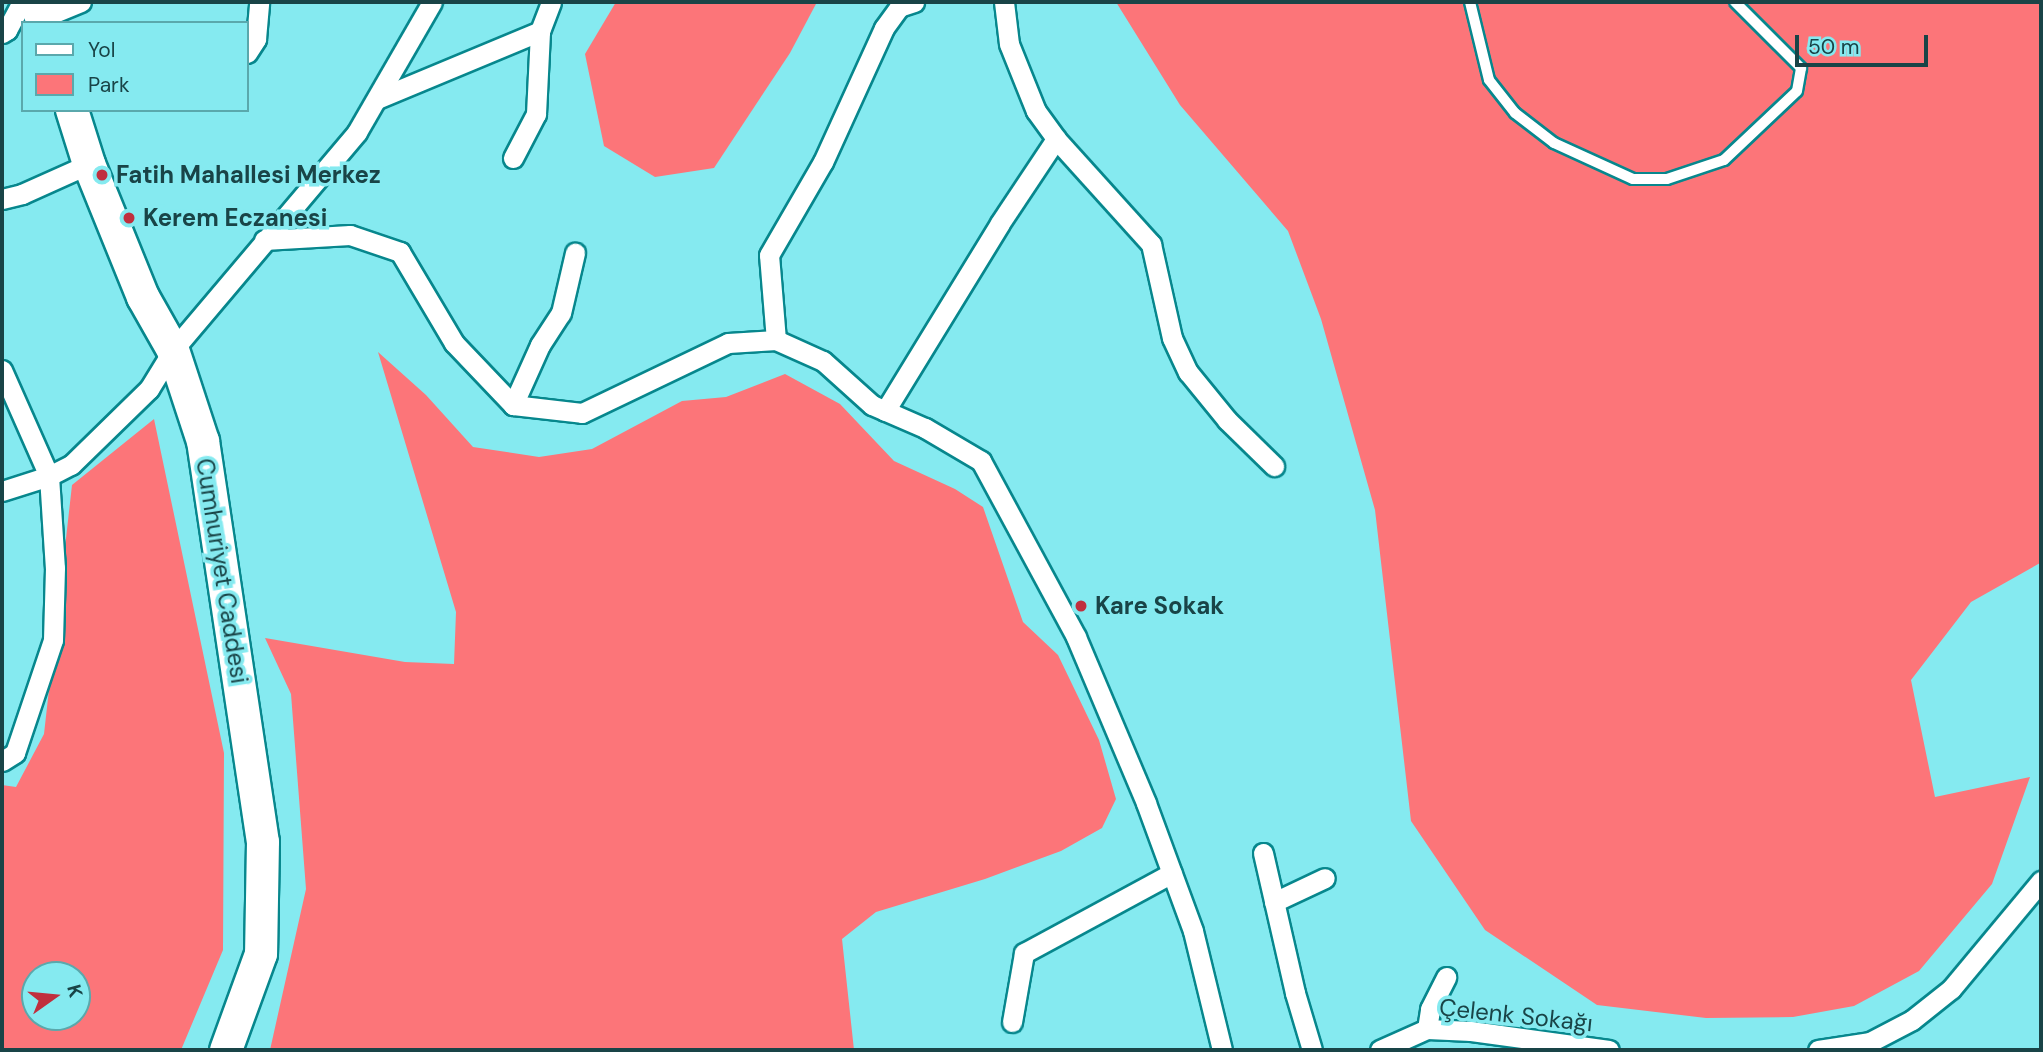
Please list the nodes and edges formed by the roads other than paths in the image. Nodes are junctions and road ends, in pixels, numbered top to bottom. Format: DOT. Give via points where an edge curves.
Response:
graph roads {
  1 [pos="81,2"];
  2 [pos="259,2"];
  3 [pos="432,2"];
  4 [pos="551,2"];
  5 [pos="914,2"];
  6 [pos="1004,2"];
  7 [pos="1470,2"];
  8 [pos="1735,2"];
  9 [pos="36,11"];
  10 [pos="540,31"];
  11 [pos="2,33"];
  12 [pos="248,51"];
  13 [pos="377,99"];
  14 [pos="73,112"];
  15 [pos="1056,139"];
  16 [pos="513,158"];
  17 [pos="89,164"];
  18 [pos="2,199"];
  19 [pos="264,240"];
  20 [pos="575,253"];
  21 [pos="776,340"];
  22 [pos="173,350"];
  23 [pos="2,370"];
  24 [pos="513,405"];
  25 [pos="885,411"];
  26 [pos="1274,466"];
  27 [pos="49,476"];
  28 [pos="2,491"];
  29 [pos="2,761"];
  30 [pos="1264,853"];
  31 [pos="1172,873"];
  32 [pos="1325,878"];
  33 [pos="2041,881"];
  34 [pos="1274,902"];
  35 [pos="1446,977"];
  36 [pos="1012,1022"];
  37 [pos="1426,1029"];
  38 [pos="226,1050"];
  39 [pos="1222,1050"];
  40 [pos="1312,1050"];
  41 [pos="1380,1050"];
  42 [pos="1609,1050"];
  43 [pos="1818,1050"];
  1 -- 9 [label="street"];
  2 -- 12 [label="street" via="256,39"];
  3 -- 13 [label="street"];
  4 -- 10 [label="street"];
  5 -- 21 [label="street" via="899,7 884,28 823,162 769,255"];
  6 -- 15 [label="street" via="1009,44 1036,111"];
  7 -- 8 [label="lane" via="1489,80 1515,113 1554,143 1633,179 1667,179 1724,160 1797,91 1801,68"];
  9 -- 11 [label="street"];
  10 -- 13 [label="street"];
  10 -- 16 [label="street" via="536,114"];
  13 -- 19 [label="street" via="357,132"];
  14 -- 17 [label="main road, Cumhuriyet Caddesi"];
  15 -- 25 [label="street"];
  15 -- 26 [label="street" via="1151,244 1172,338 1188,372 1227,420"];
  17 -- 18 [label="street"];
  17 -- 22 [label="main road, Cumhuriyet Caddesi" via="143,297"];
  19 -- 22 [label="street"];
  19 -- 24 [label="street" via="350,235 400,252 454,343"];
  20 -- 24 [label="street" via="561,313 540,345"];
  21 -- 24 [label="street" via="728,343 582,413"];
  21 -- 25 [label="street" via="823,361"];
  22 -- 27 [label="street" via="149,389 111,428 71,465"];
  22 -- 38 [label="main road, Cumhuriyet Caddesi" via="202,441 263,842 261,954"];
  23 -- 27 [label="street"];
  25 -- 31 [label="street" via="981,461 1076,637"];
  27 -- 28 [label="street"];
  27 -- 29 [label="street" via="55,568 53,640 15,753"];
  30 -- 34 [label="street"];
  31 -- 36 [label="street" via="1024,953"];
  31 -- 39 [label="street" via="1193,931"];
  32 -- 34 [label="street"];
  33 -- 43 [label="street" via="1951,989 1912,1020 1870,1042"];
  34 -- 40 [label="street"];
  35 -- 37 [label="street"];
  37 -- 41 [label="street, Çelenk Sokağı"];
  37 -- 42 [label="street, Çelenk Sokağı"];
}
